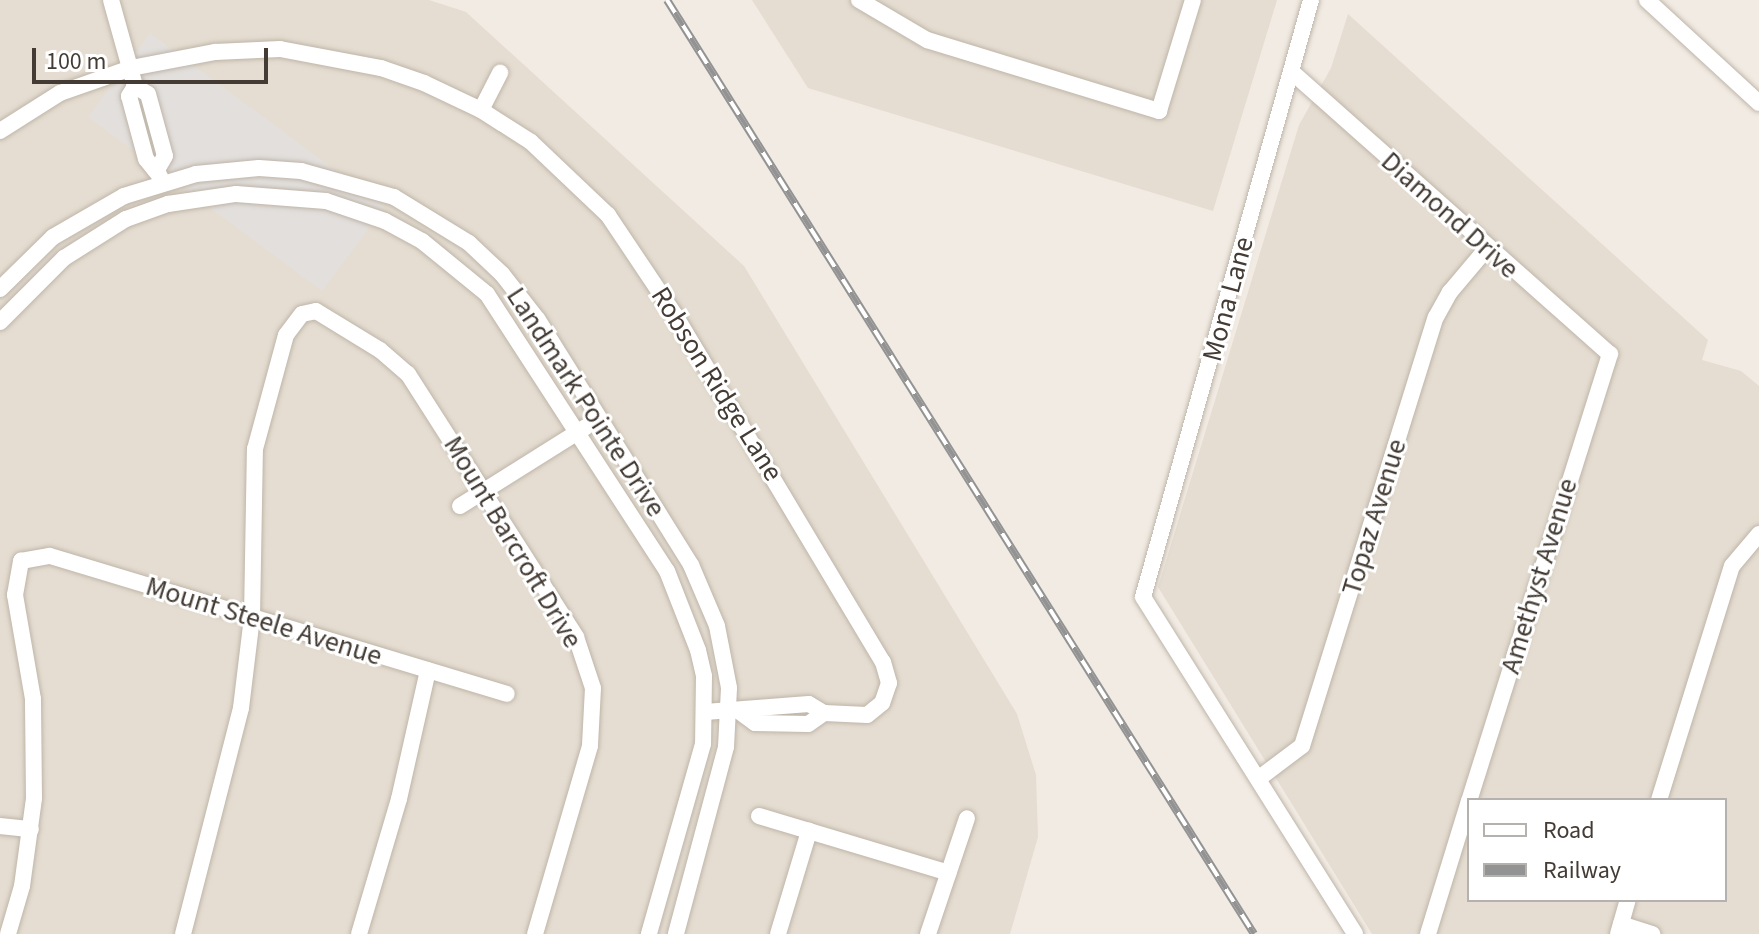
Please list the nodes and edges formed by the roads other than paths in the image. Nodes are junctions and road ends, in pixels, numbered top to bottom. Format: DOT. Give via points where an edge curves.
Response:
graph roads {
  1 [pos="111,0"];
  2 [pos="859,0"];
  3 [pos="1193,0"];
  4 [pos="1311,0"];
  5 [pos="1647,0"];
  6 [pos="131,68"];
  7 [pos="1292,72"];
  8 [pos="500,73"];
  9 [pos="1759,103"];
  10 [pos="481,110"];
  11 [pos="0,131"];
  12 [pos="160,176"];
  13 [pos="168,204"];
  14 [pos="1487,248"];
  15 [pos="0,289"];
  16 [pos="0,322"];
  17 [pos="1610,354"];
  18 [pos="598,420"];
  19 [pos="578,432"];
  20 [pos="483,492"];
  21 [pos="460,506"];
  22 [pos="1759,534"];
  23 [pos="252,617"];
  24 [pos="428,670"];
  25 [pos="507,694"];
  26 [pos="705,712"];
  27 [pos="735,712"];
  28 [pos="1258,779"];
  29 [pos="1470,798"];
  30 [pos="1660,798"];
  31 [pos="1467,807"];
  32 [pos="759,816"];
  33 [pos="967,818"];
  34 [pos="0,826"];
  35 [pos="31,829"];
  36 [pos="809,831"];
  37 [pos="949,873"];
  38 [pos="1627,902"];
  39 [pos="1619,929"];
  40 [pos="8,934"];
  41 [pos="183,934"];
  42 [pos="359,934"];
  43 [pos="535,934"];
  44 [pos="649,934"];
  45 [pos="676,934"];
  46 [pos="778,934"];
  47 [pos="928,934"];
  48 [pos="1355,934"];
  49 [pos="1428,934"];
  50 [pos="1652,934"];
  1 -- 6 [label="street"];
  2 -- 3 [label="street" via="927,40 1159,111"];
  4 -- 7 [label="street, Mona Lane"];
  5 -- 9 [label="street"];
  6 -- 10 [label="street, Robson Ridge Lane" via="215,52 280,49 381,68"];
  6 -- 11 [label="street, Robson Ridge Lane" via="60,93"];
  6 -- 12 [label="street" via="135,86 148,94 165,156"];
  7 -- 14 [label="street, Diamond Drive"];
  7 -- 28 [label="street, Mona Lane" via="1143,597"];
  8 -- 10 [label="street"];
  10 -- 27 [label="street, Robson Ridge Lane" via="531,142 608,215 861,619 889,683 882,703 867,715 824,713 809,704 755,704"];
  12 -- 13 [label="street"];
  12 -- 15 [label="street, Landmark Pointe Drive" via="53,237"];
  12 -- 18 [label="street, Landmark Pointe Drive" via="234,169 301,171 394,197 434,218 469,243 522,297"];
  13 -- 16 [label="street, Landmark Pointe Drive" via="126,219 83,244"];
  13 -- 19 [label="street, Landmark Pointe Drive" via="236,194 300,196 351,208 422,241 487,294"];
  14 -- 17 [label="street, Diamond Drive"];
  14 -- 28 [label="street, Topaz Avenue" via="1436,317 1302,746"];
  17 -- 29 [label="street, Amethyst Avenue"];
  18 -- 19 [label="street"];
  18 -- 27 [label="street, Landmark Pointe Drive" via="707,596"];
  19 -- 20 [label="street"];
  19 -- 26 [label="street, Landmark Pointe Drive" via="667,571 698,650"];
  20 -- 21 [label="street"];
  20 -- 23 [label="street, Mount Barcroft Drive" via="408,374 331,316 302,314 286,335 255,449"];
  20 -- 43 [label="street, Mount Barcroft Drive" via="576,637 593,688 590,746"];
  22 -- 30 [label="street" via="1732,566"];
  23 -- 24 [label="street, Mount Steele Avenue"];
  23 -- 35 [label="street, Mount Steele Avenue" via="50,556 21,561 15,595 27,648 36,743"];
  23 -- 41 [label="street" via="241,708"];
  24 -- 25 [label="street, Mount Steele Avenue"];
  24 -- 42 [label="street" via="399,799"];
  26 -- 27 [label="street"];
  26 -- 44 [label="street, Landmark Pointe Drive" via="698,771"];
  27 -- 45 [label="street, Landmark Pointe Drive"];
  28 -- 48 [label="street"];
  31 -- 49 [label="street, Amethyst Avenue"];
  32 -- 36 [label="street"];
  33 -- 37 [label="street"];
  34 -- 35 [label="street"];
  35 -- 40 [label="street"];
  36 -- 37 [label="street"];
  36 -- 46 [label="street"];
  37 -- 47 [label="street"];
  38 -- 39 [label="street"];
  39 -- 50 [label="street"];
}
